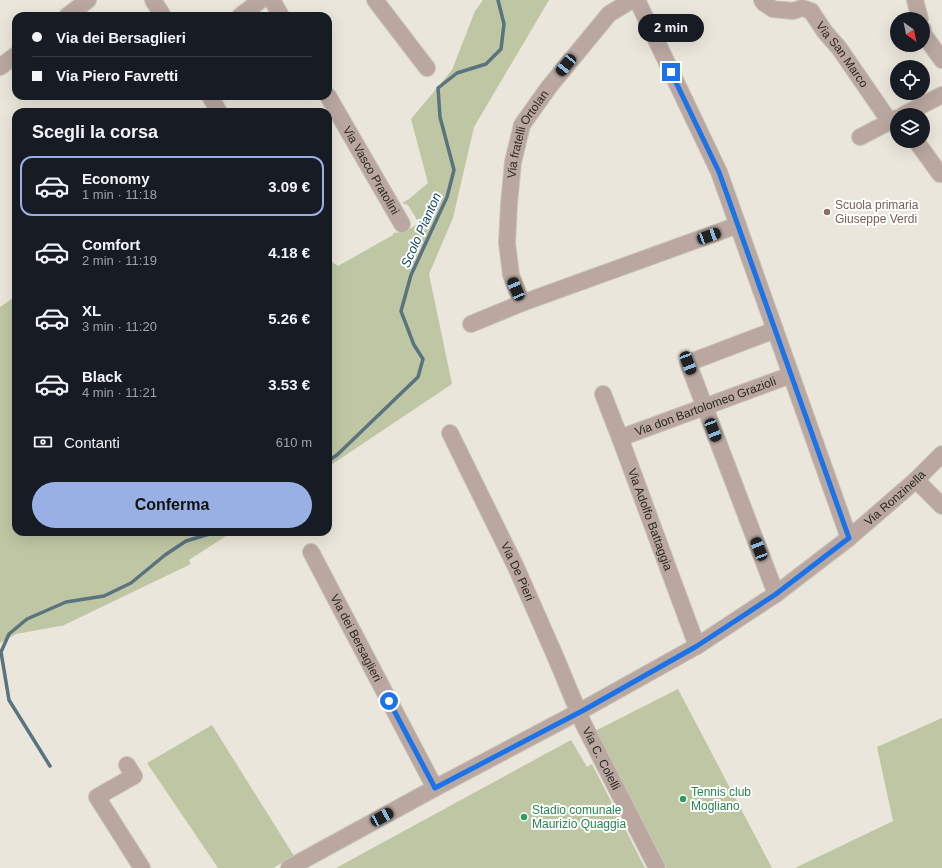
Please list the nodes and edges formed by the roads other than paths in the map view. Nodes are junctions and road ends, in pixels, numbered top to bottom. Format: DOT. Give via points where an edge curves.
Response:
graph roads {
  1 [pos="88,0"];
  2 [pos="154,0"];
  3 [pos="261,0"];
  4 [pos="272,0"];
  5 [pos="375,0"];
  6 [pos="632,0"];
  7 [pos="637,0"];
  8 [pos="762,0"];
  9 [pos="915,0"];
  10 [pos="72,12"];
  11 [pos="161,12"];
  12 [pos="245,12"];
  13 [pos="279,12"];
  14 [pos="918,12"];
  15 [pos="930,43"];
  16 [pos="12,58"];
  17 [pos="942,60"];
  18 [pos="0,67"];
  19 [pos="427,68"];
  20 [pos="942,95"];
  21 [pos="330,100"];
  22 [pos="917,108"];
  23 [pos="890,110"];
  24 [pos="890,122"];
  25 [pos="860,137"];
  26 [pos="921,148"];
  27 [pos="940,174"];
  28 [pos="402,224"];
  29 [pos="738,225"];
  30 [pos="522,303"];
  31 [pos="471,324"];
  32 [pos="775,330"];
  33 [pos="791,376"];
  34 [pos="603,394"];
  35 [pos="705,407"];
  36 [pos="450,433"];
  37 [pos="620,438"];
  38 [pos="942,454"];
  39 [pos="916,480"];
  40 [pos="942,506"];
  41 [pos="849,538"];
  42 [pos="311,552"];
  43 [pos="776,594"];
  44 [pos="697,646"];
  45 [pos="578,713"];
  46 [pos="127,765"];
  47 [pos="435,788"];
  48 [pos="142,868"];
  49 [pos="289,868"];
  50 [pos="658,868"];
  1 -- 10 [label="street"];
  2 -- 11 [label="street"];
  3 -- 12 [label="street"];
  4 -- 13 [label="street"];
  5 -- 19 [label="street"];
  6 -- 30 [label="street, Via fratelli Ortolan" via="609,14 549,87 522,125 513,162 507,243 511,275"];
  7 -- 29 [label="street" via="719,172"];
  8 -- 23 [label="street, Via San Marco" via="773,9 793,11 802,8 811,11 825,32"];
  9 -- 14 [label="street"];
  15 -- 17 [label="street"];
  16 -- 18 [label="street"];
  20 -- 22 [label="street"];
  21 -- 28 [label="street, Via Vasco Pratolini"];
  24 -- 25 [label="street"];
  26 -- 27 [label="street"];
  29 -- 30 [label="street"];
  29 -- 32 [label="street"];
  30 -- 31 [label="street"];
  32 -- 33 [label="street"];
  32 -- 35 [label="street" via="688,363"];
  33 -- 35 [label="street, Via don Bartolomeo Grazioli"];
  33 -- 41 [label="street"];
  34 -- 37 [label="street, Via Adolfo Battaggia"];
  35 -- 37 [label="street, Via don Bartolomeo Grazioli"];
  35 -- 43 [label="street"];
  36 -- 45 [label="street, Via De Pieri" via="516,567"];
  37 -- 44 [label="street, Via Adolfo Battaggia"];
  38 -- 39 [label="street, Via Ronzinella"];
  39 -- 40 [label="street"];
  39 -- 41 [label="street, Via Ronzinella"];
  41 -- 43 [label="street, Via Ronzinella"];
  42 -- 47 [label="street, Via dei Bersaglieri"];
  43 -- 44 [label="street, Via Ronzinella"];
  44 -- 45 [label="street, Via Ronzinella"];
  45 -- 47 [label="street, Via Ronzinella"];
  45 -- 50 [label="street, Via C. Colelli"];
  46 -- 48 [label="street" via="134,776 97,797"];
  47 -- 49 [label="street, Via Ronzinella"];
}
